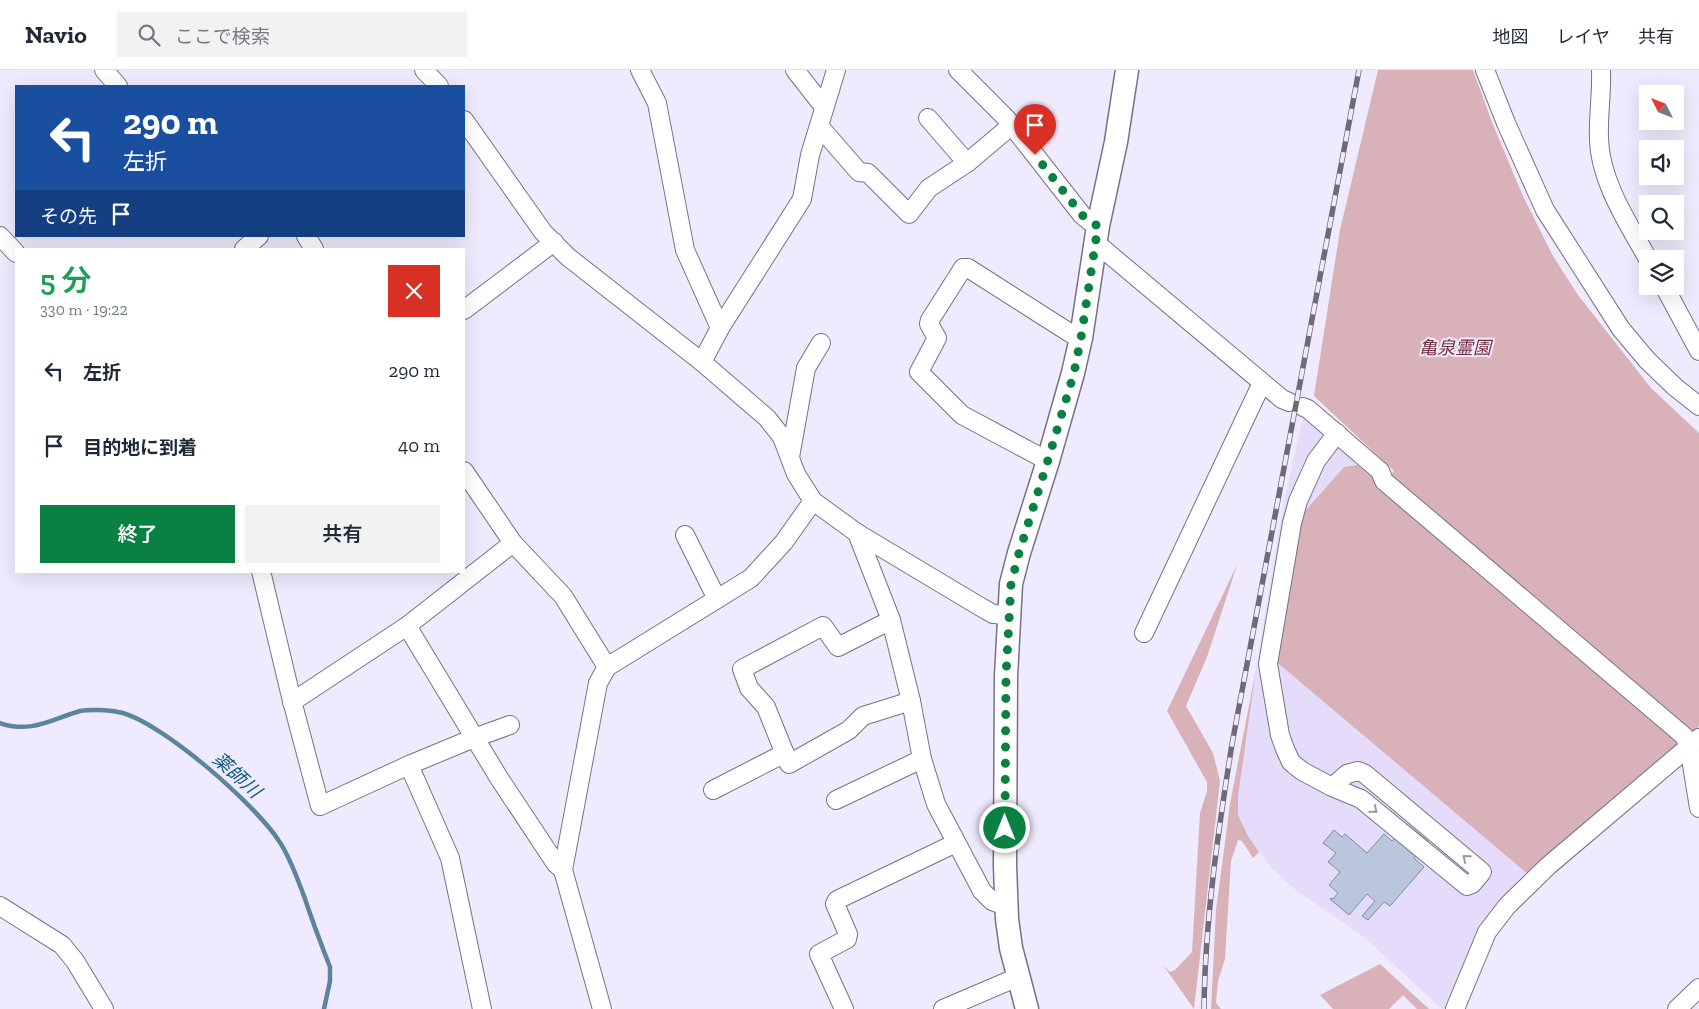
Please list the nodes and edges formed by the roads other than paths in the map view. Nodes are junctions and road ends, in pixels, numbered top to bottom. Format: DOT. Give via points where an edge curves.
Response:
graph roads {
  1 [pos="104,70"];
  2 [pos="424,70"];
  3 [pos="640,70"];
  4 [pos="794,70"];
  5 [pos="836,70"];
  6 [pos="958,70"];
  7 [pos="1127,70"];
  8 [pos="1485,70"];
  9 [pos="1601,70"];
  10 [pos="117,85"];
  11 [pos="437,85"];
  12 [pos="824,107"];
  13 [pos="928,118"];
  14 [pos="465,121"];
  15 [pos="1012,125"];
  16 [pos="819,126"];
  17 [pos="967,163"];
  18 [pos="1097,234"];
  19 [pos="0,236"];
  20 [pos="307,237"];
  21 [pos="554,242"];
  22 [pos="313,248"];
  23 [pos="1643,250"];
  24 [pos="15,252"];
  25 [pos="1669,295"];
  26 [pos="465,309"];
  27 [pos="720,328"];
  28 [pos="1081,338"];
  29 [pos="821,343"];
  30 [pos="1699,351"];
  31 [pos="702,362"];
  32 [pos="1264,384"];
  33 [pos="1699,406"];
  34 [pos="1337,433"];
  35 [pos="790,457"];
  36 [pos="1048,460"];
  37 [pos="465,472"];
  38 [pos="813,501"];
  39 [pos="858,532"];
  40 [pos="685,535"];
  41 [pos="512,543"];
  42 [pos="261,573"];
  43 [pos="717,599"];
  44 [pos="1009,615"];
  45 [pos="891,620"];
  46 [pos="407,626"];
  47 [pos="1144,633"];
  48 [pos="607,667"];
  49 [pos="912,701"];
  50 [pos="292,702"];
  51 [pos="510,725"];
  52 [pos="474,738"];
  53 [pos="1694,742"];
  54 [pos="785,753"];
  55 [pos="922,758"];
  56 [pos="409,765"];
  57 [pos="1332,787"];
  58 [pos="713,790"];
  59 [pos="836,800"];
  60 [pos="1699,808"];
  61 [pos="956,842"];
  62 [pos="563,870"];
  63 [pos="0,906"];
  64 [pos="1006,906"];
  65 [pos="1018,977"];
  66 [pos="1699,988"];
  67 [pos="104,1009"];
  68 [pos="482,1009"];
  69 [pos="602,1009"];
  70 [pos="844,1009"];
  71 [pos="943,1009"];
  72 [pos="1027,1009"];
  73 [pos="1455,1009"];
  74 [pos="1677,1009"];
  1 -- 10 [label="street"];
  2 -- 11 [label="street"];
  3 -- 27 [label="street" via="657,104 685,250"];
  4 -- 12 [label="street"];
  5 -- 12 [label="street"];
  6 -- 15 [label="street"];
  7 -- 18 [label="main road"];
  8 -- 33 [label="street" via="1550,218 1621,329 1647,360"];
  9 -- 23 [label="street" via="1599,140 1605,177"];
  12 -- 16 [label="street"];
  13 -- 17 [label="street"];
  14 -- 21 [label="street" via="543,232"];
  15 -- 17 [label="street"];
  15 -- 18 [label="street"];
  16 -- 17 [label="street" via="859,172 868,173 909,214 929,188"];
  16 -- 27 [label="street" via="802,199"];
  18 -- 28 [label="main road"];
  18 -- 32 [label="street"];
  19 -- 24 [label="street"];
  20 -- 22 [label="street"];
  21 -- 26 [label="street"];
  21 -- 31 [label="street" via="568,257"];
  25 -- 30 [label="street"];
  27 -- 31 [label="street"];
  28 -- 36 [label="main road"];
  28 -- 36 [label="street" via="968,268 963,268 930,320 937,338 920,372 962,415"];
  29 -- 35 [label="street" via="806,368"];
  31 -- 35 [label="street" via="767,418 782,437"];
  32 -- 34 [label="street" via="1282,400 1308,409"];
  32 -- 47 [label="street"];
  34 -- 53 [label="street" via="1380,471 1384,481"];
  34 -- 57 [label="street" via="1316,461 1298,501 1268,664 1280,735 1291,762"];
  35 -- 38 [label="street" via="796,474"];
  36 -- 44 [label="main road" via="1011,584"];
  37 -- 41 [label="street"];
  38 -- 39 [label="street"];
  38 -- 43 [label="street" via="784,542 751,578"];
  39 -- 44 [label="street" via="979,606 994,614"];
  39 -- 45 [label="street"];
  40 -- 43 [label="street"];
  41 -- 46 [label="street"];
  41 -- 48 [label="street" via="563,596"];
  42 -- 50 [label="street"];
  43 -- 48 [label="street"];
  44 -- 64 [label="main road"];
  45 -- 49 [label="street"];
  45 -- 54 [label="street" via="838,646 823,626 742,669 749,688 766,707"];
  46 -- 50 [label="street"];
  46 -- 52 [label="street"];
  48 -- 62 [label="street" via="598,684"];
  49 -- 54 [label="street" via="863,716 850,730 789,764"];
  49 -- 55 [label="street"];
  50 -- 56 [label="street" via="320,806"];
  51 -- 52 [label="street"];
  52 -- 56 [label="street"];
  52 -- 62 [label="street"];
  53 -- 60 [label="street"];
  53 -- 73 [label="street" via="1548,866 1508,906 1487,932"];
  54 -- 58 [label="street"];
  55 -- 59 [label="street"];
  55 -- 61 [label="street" via="936,804"];
  56 -- 68 [label="street" via="450,858"];
  57 -- 57 [label="street, one-way" via="1360,799 1467,886 1482,872 1365,774 1358,771 1347,774"];
  61 -- 64 [label="street" via="982,891 992,901"];
  61 -- 70 [label="street" via="834,904 848,934 847,939 819,954"];
  62 -- 69 [label="street"];
  63 -- 67 [label="street" via="62,945"];
  64 -- 65 [label="main road"];
  65 -- 71 [label="street"];
  65 -- 72 [label="main road"];
  66 -- 74 [label="street"];
}
